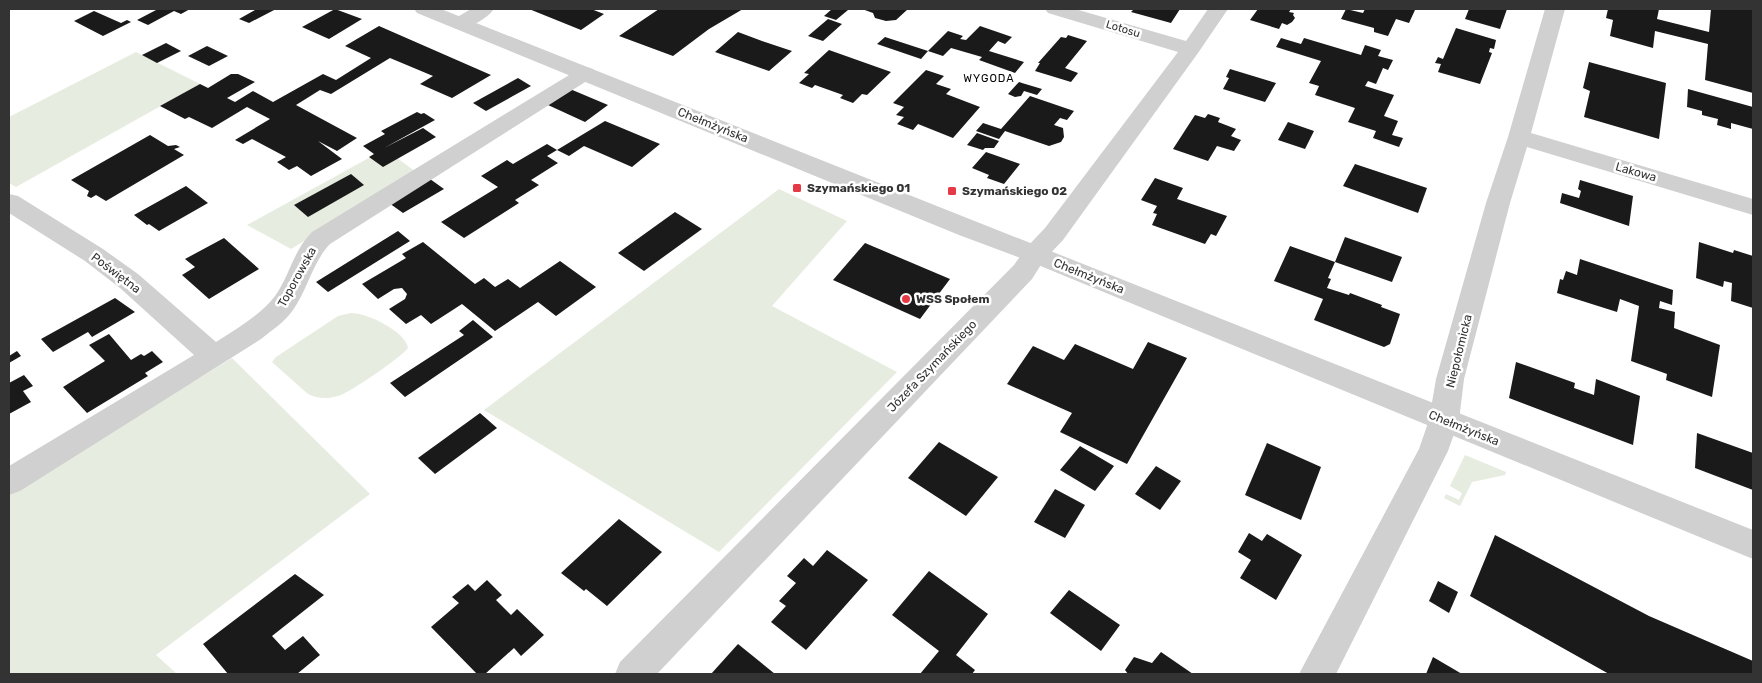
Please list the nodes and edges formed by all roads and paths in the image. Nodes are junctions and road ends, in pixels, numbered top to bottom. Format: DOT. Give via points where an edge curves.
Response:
graph roads {
  1 [pos="424,9"];
  2 [pos="484,9"];
  3 [pos="1055,9"];
  4 [pos="1218,9"];
  5 [pos="1555,9"];
  6 [pos="461,24"];
  7 [pos="1191,49"];
  8 [pos="586,73"];
  9 [pos="1519,137"];
  10 [pos="9,202"];
  11 [pos="1753,206"];
  12 [pos="1035,254"];
  13 [pos="214,356"];
  14 [pos="1444,420"];
  15 [pos="9,482"];
  16 [pos="1753,545"];
  17 [pos="633,674"];
  18 [pos="1317,674"];
  1 -- 6 [label="street, Chełmżyńska"];
  2 -- 6 [label="street"];
  3 -- 7 [label="street, Lotosu"];
  4 -- 7 [label="street, Józefa Szymańskiego"];
  5 -- 9 [label="street, Niepołomicka"];
  6 -- 8 [label="street, Chełmżyńska"];
  7 -- 12 [label="street, Józefa Szymańskiego" via="1054,234"];
  8 -- 12 [label="street, Chełmżyńska"];
  8 -- 13 [label="street, Toporowska" via="321,238 308,252 289,295 278,310"];
  9 -- 11 [label="street, Lakowa"];
  9 -- 14 [label="street, Niepołomicka" via="1450,379"];
  10 -- 13 [label="street, Poświętna" via="101,260"];
  12 -- 14 [label="street, Chełmżyńska"];
  12 -- 17 [label="street, Józefa Szymańskiego" via="1016,279"];
  13 -- 15 [label="street, Toporowska"];
  14 -- 16 [label="street, Chełmżyńska"];
  14 -- 18 [label="street, Niepołomicka" via="1433,451"];
}
